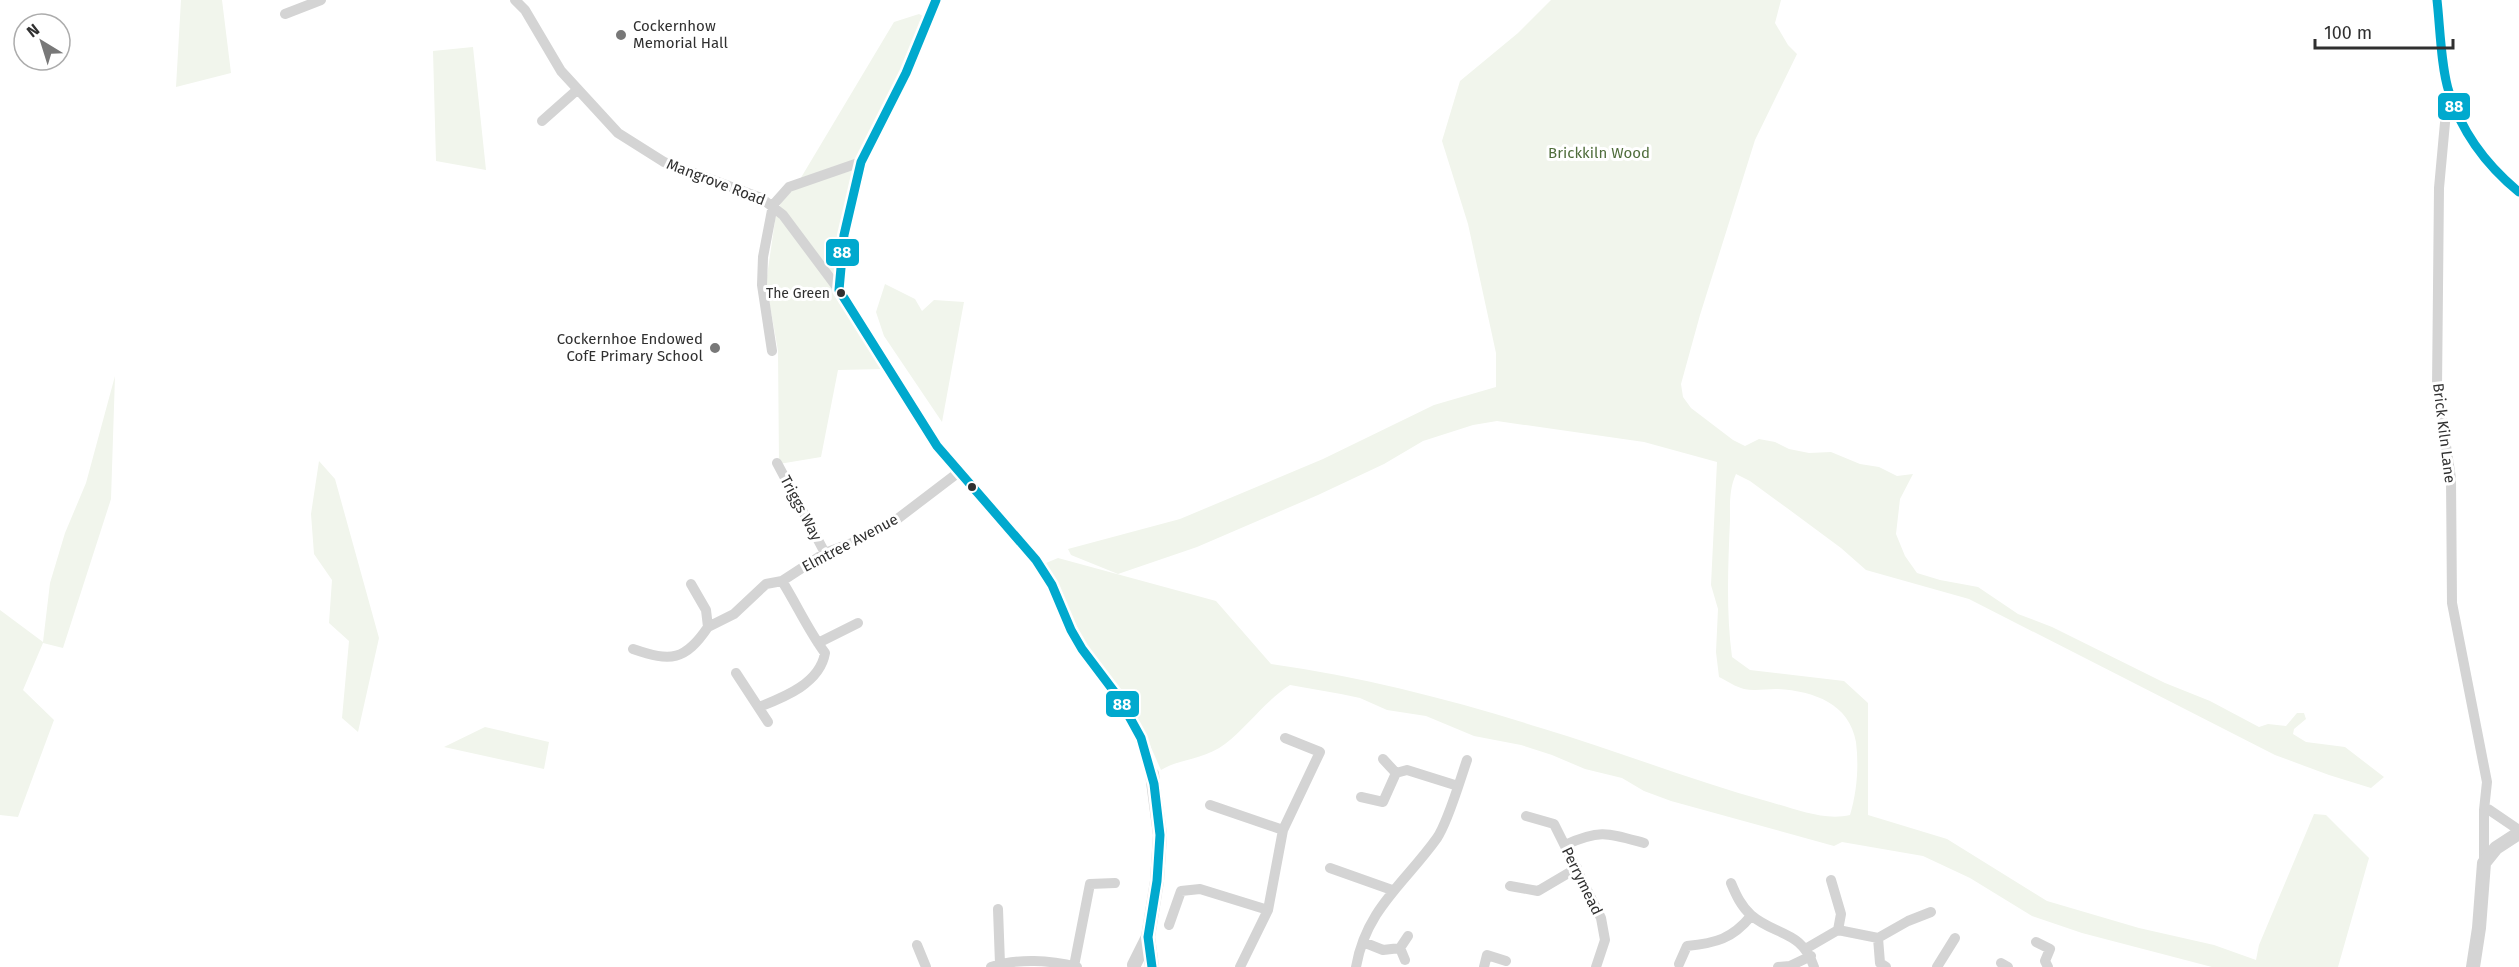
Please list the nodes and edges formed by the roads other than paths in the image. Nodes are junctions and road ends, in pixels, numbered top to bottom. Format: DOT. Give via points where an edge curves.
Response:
graph roads {
  1 [pos="321,0"];
  2 [pos="515,0"];
  3 [pos="936,0"];
  4 [pos="2437,0"];
  5 [pos="285,14"];
  6 [pos="577,90"];
  7 [pos="2448,90"];
  8 [pos="542,121"];
  9 [pos="2444,137"];
  10 [pos="2471,141"];
  11 [pos="861,162"];
  12 [pos="2519,192"];
  13 [pos="773,205"];
  14 [pos="840,290"];
  15 [pos="772,351"];
  16 [pos="777,463"];
  17 [pos="959,472"];
  18 [pos="825,553"];
  19 [pos="782,581"];
  20 [pos="691,584"];
  21 [pos="858,623"];
  22 [pos="708,627"];
  23 [pos="818,643"];
  24 [pos="633,649"];
  25 [pos="736,673"];
  26 [pos="759,707"];
  27 [pos="768,722"];
  28 [pos="1285,738"];
  29 [pos="1383,759"];
  30 [pos="1467,760"];
  31 [pos="1396,773"];
  32 [pos="1152,774"];
  33 [pos="1458,786"];
  34 [pos="1361,797"];
  35 [pos="1210,805"];
  36 [pos="2484,810"];
  37 [pos="1526,816"];
  38 [pos="1283,830"];
  39 [pos="2519,832"];
  40 [pos="1644,843"];
  41 [pos="1565,845"];
  42 [pos="2484,863"];
  43 [pos="1330,868"];
  44 [pos="1577,868"];
  45 [pos="1831,880"];
  46 [pos="1115,883"];
  47 [pos="1731,883"];
  48 [pos="1510,886"];
  49 [pos="1392,890"];
  50 [pos="998,909"];
  51 [pos="1268,910"];
  52 [pos="1931,912"];
  53 [pos="1751,916"];
  54 [pos="1169,925"];
  55 [pos="1838,930"];
  56 [pos="1408,936"];
  57 [pos="1148,937"];
  58 [pos="1878,938"];
  59 [pos="1955,938"];
  60 [pos="1363,942"];
  61 [pos="2036,942"];
  62 [pos="917,945"];
  63 [pos="1400,948"];
  64 [pos="1810,957"];
  65 [pos="1405,960"];
  66 [pos="1506,962"];
  67 [pos="1680,963"];
  68 [pos="1037,964"];
  69 [pos="995,966"];
  70 [pos="1133,966"];
  71 [pos="926,967"];
  72 [pos="1076,967"];
  73 [pos="1152,967"];
  74 [pos="1240,967"];
  75 [pos="1356,967"];
  76 [pos="1484,967"];
  77 [pos="1596,967"];
  78 [pos="1778,967"];
  79 [pos="1886,967"];
  80 [pos="1937,967"];
  81 [pos="2048,967"];
  82 [pos="2473,967"];
  1 -- 5 [label="street"];
  2 -- 6 [label="street, Mangrove Road"];
  3 -- 11 [label="street" via="906,74"];
  4 -- 7 [label="street, Brick Kiln Lane"];
  6 -- 8 [label="street"];
  6 -- 13 [label="street, Mangrove Road" via="618,133 664,162"];
  7 -- 9 [label="street, Brick Kiln Lane"];
  7 -- 10 [label="street"];
  9 -- 10 [label="street" via="2457,131"];
  9 -- 36 [label="street, Brick Kiln Lane" via="2439,188 2437,388 2451,478 2452,603 2487,782"];
  10 -- 12 [label="street" via="2496,173"];
  11 -- 13 [label="street" via="789,187"];
  11 -- 14 [label="street" via="844,235"];
  13 -- 14 [label="street, Mangrove Road"];
  13 -- 15 [label="street" via="762,285"];
  14 -- 17 [label="street, Mangrove Road" via="917,417"];
  16 -- 18 [label="street, Triggs Way"];
  17 -- 18 [label="street, Elmtree Avenue" via="896,520"];
  17 -- 32 [label="street, Mangrove Road" via="1036,560 1052,585 1082,649 1131,717"];
  18 -- 19 [label="street, Elmtree Avenue"];
  19 -- 22 [label="street, Elmtree Avenue" via="766,584 734,614"];
  19 -- 23 [label="street"];
  20 -- 22 [label="street" via="706,610"];
  21 -- 23 [label="street"];
  22 -- 24 [label="street" via="688,651 661,658"];
  23 -- 26 [label="street" via="825,653 823,664 808,682"];
  25 -- 26 [label="street"];
  26 -- 27 [label="street"];
  28 -- 38 [label="street" via="1320,752"];
  29 -- 31 [label="street"];
  30 -- 33 [label="street"];
  31 -- 33 [label="street" via="1407,770"];
  31 -- 34 [label="street" via="1383,802"];
  32 -- 57 [label="street" via="1160,835"];
  33 -- 49 [label="street" via="1438,837"];
  35 -- 38 [label="street"];
  36 -- 39 [label="street"];
  36 -- 42 [label="street, Brick Kiln Lane"];
  37 -- 41 [label="street, Perrymead" via="1554,824"];
  38 -- 51 [label="street"];
  39 -- 42 [label="street" via="2496,848"];
  40 -- 41 [label="street" via="1609,833 1590,834"];
  41 -- 44 [label="street, Perrymead"];
  42 -- 82 [label="street"];
  43 -- 49 [label="street"];
  44 -- 48 [label="street" via="1539,891"];
  44 -- 77 [label="street, Perrymead" via="1601,918 1605,940"];
  45 -- 55 [label="street" via="1841,914"];
  46 -- 72 [label="street" via="1090,884"];
  47 -- 53 [label="street"];
  49 -- 60 [label="street" via="1373,917"];
  50 -- 69 [label="street"];
  51 -- 54 [label="street" via="1200,890 1181,891"];
  51 -- 74 [label="street"];
  52 -- 58 [label="street"];
  53 -- 64 [label="street" via="1781,931"];
  53 -- 67 [label="street" via="1739,931 1713,944 1687,946"];
  55 -- 58 [label="street"];
  55 -- 64 [label="street"];
  56 -- 63 [label="street"];
  57 -- 70 [label="street"];
  57 -- 73 [label="street"];
  58 -- 79 [label="street" via="1880,963"];
  59 -- 80 [label="street"];
  60 -- 63 [label="street" via="1383,950"];
  60 -- 75 [label="street"];
  61 -- 81 [label="street" via="2050,949 2045,961"];
  62 -- 71 [label="street"];
  63 -- 65 [label="street"];
  64 -- 78 [label="street"];
  66 -- 76 [label="street" via="1487,955"];
  68 -- 69 [label="street"];
  68 -- 72 [label="street"];
  70 -- 73 [label="street" via="1145,963"];
}
